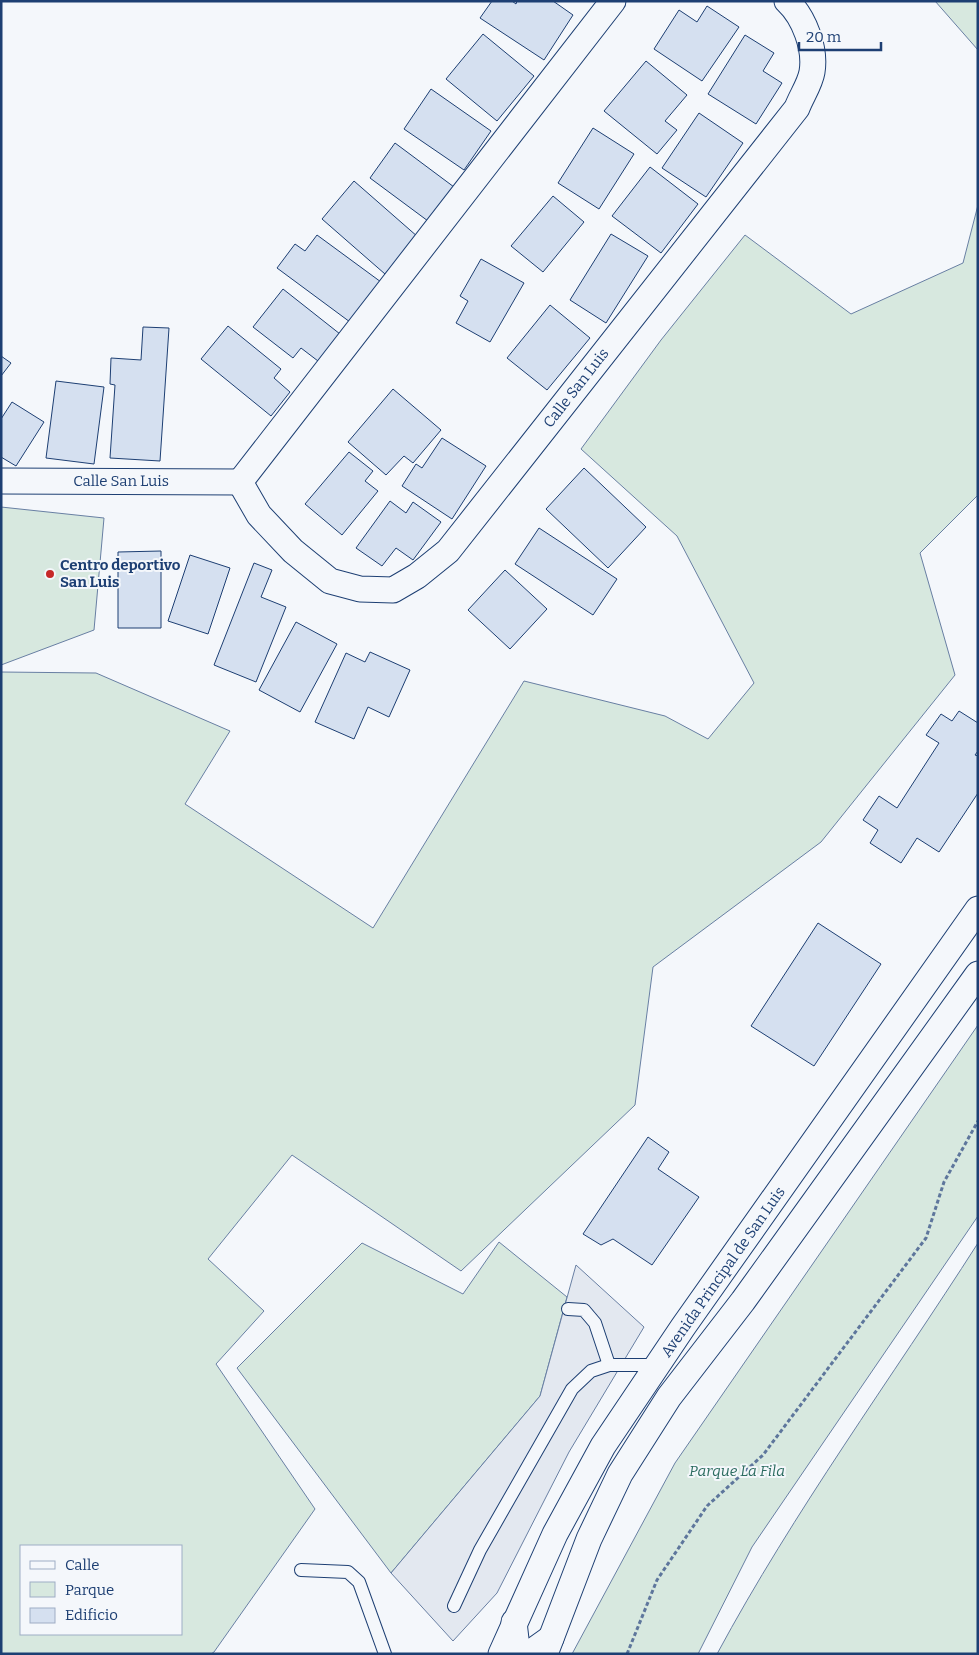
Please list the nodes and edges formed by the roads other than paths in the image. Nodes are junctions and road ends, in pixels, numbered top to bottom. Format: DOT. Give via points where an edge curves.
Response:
graph roads {
  1 [pos="613,1"];
  2 [pos="787,1"];
  3 [pos="1,480"];
  4 [pos="240,482"];
  5 [pos="978,910"];
  6 [pos="978,974"];
  7 [pos="568,1309"];
  8 [pos="610,1365"];
  9 [pos="658,1365"];
  10 [pos="301,1570"];
  11 [pos="454,1606"];
  12 [pos="514,1622"];
  13 [pos="548,1646"];
  14 [pos="385,1654"];
  15 [pos="501,1654"];
  1 -- 4 [label="street"];
  2 -- 4 [label="street, Calle San Luis" via="797,11 810,42 812,72 797,108 448,552 393,590 360,589 330,581 294,551 259,515"];
  3 -- 4 [label="street, Calle San Luis"];
  5 -- 9 [label="street, Avenida Principal de San Luis"];
  6 -- 13 [label="street, Avenida Principal de San Luis" via="743,1301 669,1397 620,1474 589,1539"];
  7 -- 8 [label="lane" via="584,1310 595,1322"];
  8 -- 9 [label="lane"];
  8 -- 11 [label="lane" via="591,1371 572,1389 480,1550"];
  9 -- 12 [label="street, Avenida Principal de San Luis" via="603,1446 555,1534"];
  10 -- 14 [label="lane" via="348,1572 359,1582"];
  12 -- 13 [label="street" via="517,1648 522,1653"];
  12 -- 15 [label="street, Avenida Principal de San Luis"];
}
